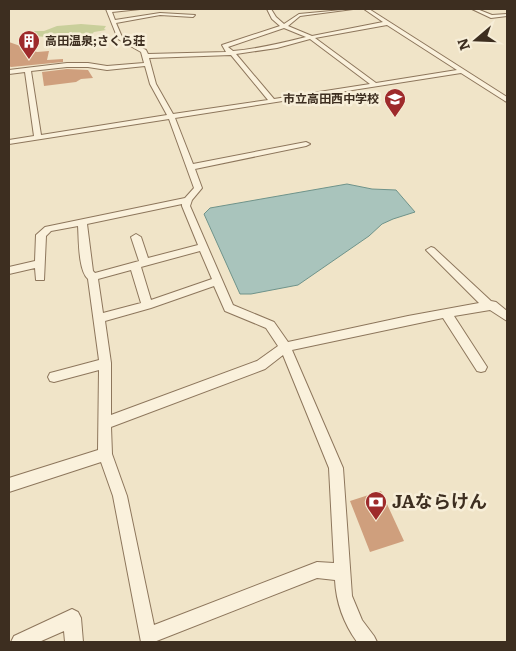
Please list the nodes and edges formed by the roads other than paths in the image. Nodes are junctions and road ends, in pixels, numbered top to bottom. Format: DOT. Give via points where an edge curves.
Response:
graph roads {
  1 [pos="138,9"];
  2 [pos="269,9"];
  3 [pos="351,9"];
  4 [pos="366,9"];
  5 [pos="474,9"];
  6 [pos="109,10"];
  7 [pos="507,15"];
  8 [pos="193,16"];
  9 [pos="168,19"];
  10 [pos="388,23"];
  11 [pos="142,24"];
  12 [pos="115,25"];
  13 [pos="284,25"];
  14 [pos="310,37"];
  15 [pos="231,53"];
  16 [pos="146,56"];
  17 [pos="147,64"];
  18 [pos="28,70"];
  19 [pos="463,71"];
  20 [pos="9,72"];
  21 [pos="374,84"];
  22 [pos="272,100"];
  23 [pos="507,100"];
  24 [pos="172,116"];
  25 [pos="38,137"];
  26 [pos="9,142"];
  27 [pos="306,144"];
  28 [pos="191,167"];
  29 [pos="188,200"];
  30 [pos="82,222"];
  31 [pos="136,237"];
  32 [pos="204,247"];
  33 [pos="432,250"];
  34 [pos="40,263"];
  35 [pos="140,264"];
  36 [pos="9,270"];
  37 [pos="40,277"];
  38 [pos="93,277"];
  39 [pos="217,281"];
  40 [pos="147,305"];
  41 [pos="488,306"];
  42 [pos="446,313"];
  43 [pos="507,317"];
  44 [pos="99,318"];
  45 [pos="285,347"];
  46 [pos="105,363"];
  47 [pos="481,367"];
  48 [pos="54,377"];
  49 [pos="104,423"];
  50 [pos="105,454"];
  51 [pos="9,484"];
  52 [pos="342,572"];
  53 [pos="142,639"];
  54 [pos="20,642"];
  55 [pos="74,642"];
  56 [pos="368,642"];
  1 -- 6 [label="street"];
  2 -- 13 [label="street" via="275,20"];
  3 -- 13 [label="street" via="299,15"];
  4 -- 10 [label="street"];
  5 -- 7 [label="street" via="491,17"];
  6 -- 12 [label="street"];
  8 -- 12 [label="street" via="160,14"];
  9 -- 12 [label="street"];
  10 -- 14 [label="street"];
  10 -- 19 [label="street"];
  11 -- 12 [label="street"];
  12 -- 16 [label="street" via="120,38 144,51"];
  13 -- 14 [label="street"];
  13 -- 15 [label="street" via="268,34 224,46"];
  14 -- 15 [label="street"];
  14 -- 21 [label="street"];
  15 -- 16 [label="street"];
  15 -- 22 [label="street"];
  16 -- 17 [label="street"];
  17 -- 18 [label="street" via="107,68 67,65"];
  17 -- 24 [label="street" via="153,84"];
  18 -- 20 [label="street"];
  18 -- 25 [label="street"];
  19 -- 21 [label="street"];
  19 -- 23 [label="street"];
  21 -- 22 [label="street"];
  22 -- 24 [label="street"];
  24 -- 25 [label="street"];
  24 -- 28 [label="street"];
  25 -- 26 [label="street"];
  27 -- 28 [label="street"];
  28 -- 29 [label="street" via="198,188"];
  29 -- 30 [label="street"];
  29 -- 32 [label="street" via="186,206"];
  30 -- 34 [label="street" via="48,229 41,235"];
  30 -- 38 [label="street" via="88,273"];
  31 -- 35 [label="street"];
  32 -- 35 [label="street"];
  32 -- 39 [label="street"];
  33 -- 41 [label="street"];
  34 -- 36 [label="street"];
  34 -- 37 [label="street"];
  35 -- 38 [label="street"];
  35 -- 40 [label="street"];
  38 -- 44 [label="street"];
  39 -- 40 [label="street"];
  39 -- 45 [label="street" via="229,308 270,325"];
  40 -- 44 [label="street"];
  41 -- 42 [label="street"];
  41 -- 43 [label="street" via="492,305"];
  42 -- 45 [label="street"];
  42 -- 47 [label="street"];
  44 -- 46 [label="street"];
  45 -- 49 [label="street" via="261,366"];
  45 -- 52 [label="street" via="336,468"];
  46 -- 48 [label="street"];
  46 -- 49 [label="street"];
  49 -- 50 [label="street"];
  50 -- 51 [label="street"];
  50 -- 53 [label="street" via="120,496"];
  52 -- 53 [label="street" via="317,570"];
  52 -- 56 [label="street" via="344,596 356,626"];
  54 -- 55 [label="street" via="72,618"];
}
